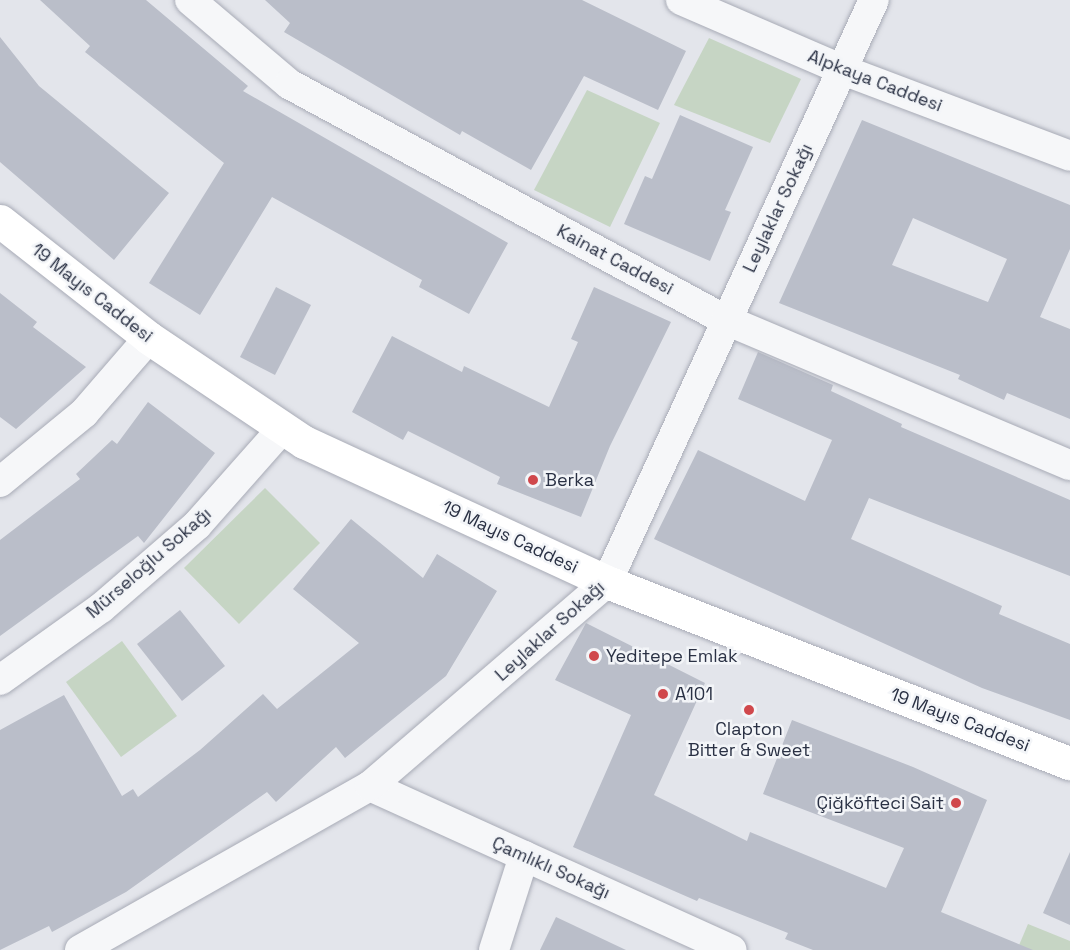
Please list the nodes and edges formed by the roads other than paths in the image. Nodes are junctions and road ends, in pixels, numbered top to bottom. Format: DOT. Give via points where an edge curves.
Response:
graph roads {
  1 [pos="190,0"];
  2 [pos="681,0"];
  3 [pos="874,0"];
  4 [pos="843,70"];
  5 [pos="1070,156"];
  6 [pos="0,220"];
  7 [pos="726,320"];
  8 [pos="149,338"];
  9 [pos="282,429"];
  10 [pos="1070,465"];
  11 [pos="0,482"];
  12 [pos="607,582"];
  13 [pos="0,680"];
  14 [pos="1070,763"];
  15 [pos="370,786"];
  16 [pos="524,856"];
  17 [pos="80,950"];
  18 [pos="494,950"];
  19 [pos="732,950"];
  1 -- 7 [label="street, Kainat Caddesi" via="289,84"];
  2 -- 4 [label="street, Alpkaya Caddesi"];
  3 -- 4 [label="street, Leylaklar Sokağı"];
  4 -- 5 [label="street, Alpkaya Caddesi"];
  4 -- 7 [label="street, Leylaklar Sokağı"];
  6 -- 8 [label="street, 19 Mayıs Caddesi"];
  7 -- 10 [label="street, Kainat Caddesi"];
  7 -- 12 [label="street, Leylaklar Sokağı"];
  8 -- 9 [label="street, 19 Mayıs Caddesi"];
  8 -- 11 [label="street" via="84,413"];
  9 -- 12 [label="street, 19 Mayıs Caddesi"];
  9 -- 13 [label="street, Mürseloğlu Sokağı" via="197,525 101,608"];
  12 -- 14 [label="street, 19 Mayıs Caddesi"];
  12 -- 15 [label="street, Leylaklar Sokağı"];
  15 -- 16 [label="street, Çamlıklı Sokağı"];
  15 -- 17 [label="street, Leylaklar Sokağı"];
  16 -- 18 [label="street"];
  16 -- 19 [label="street, Çamlıklı Sokağı"];
}
